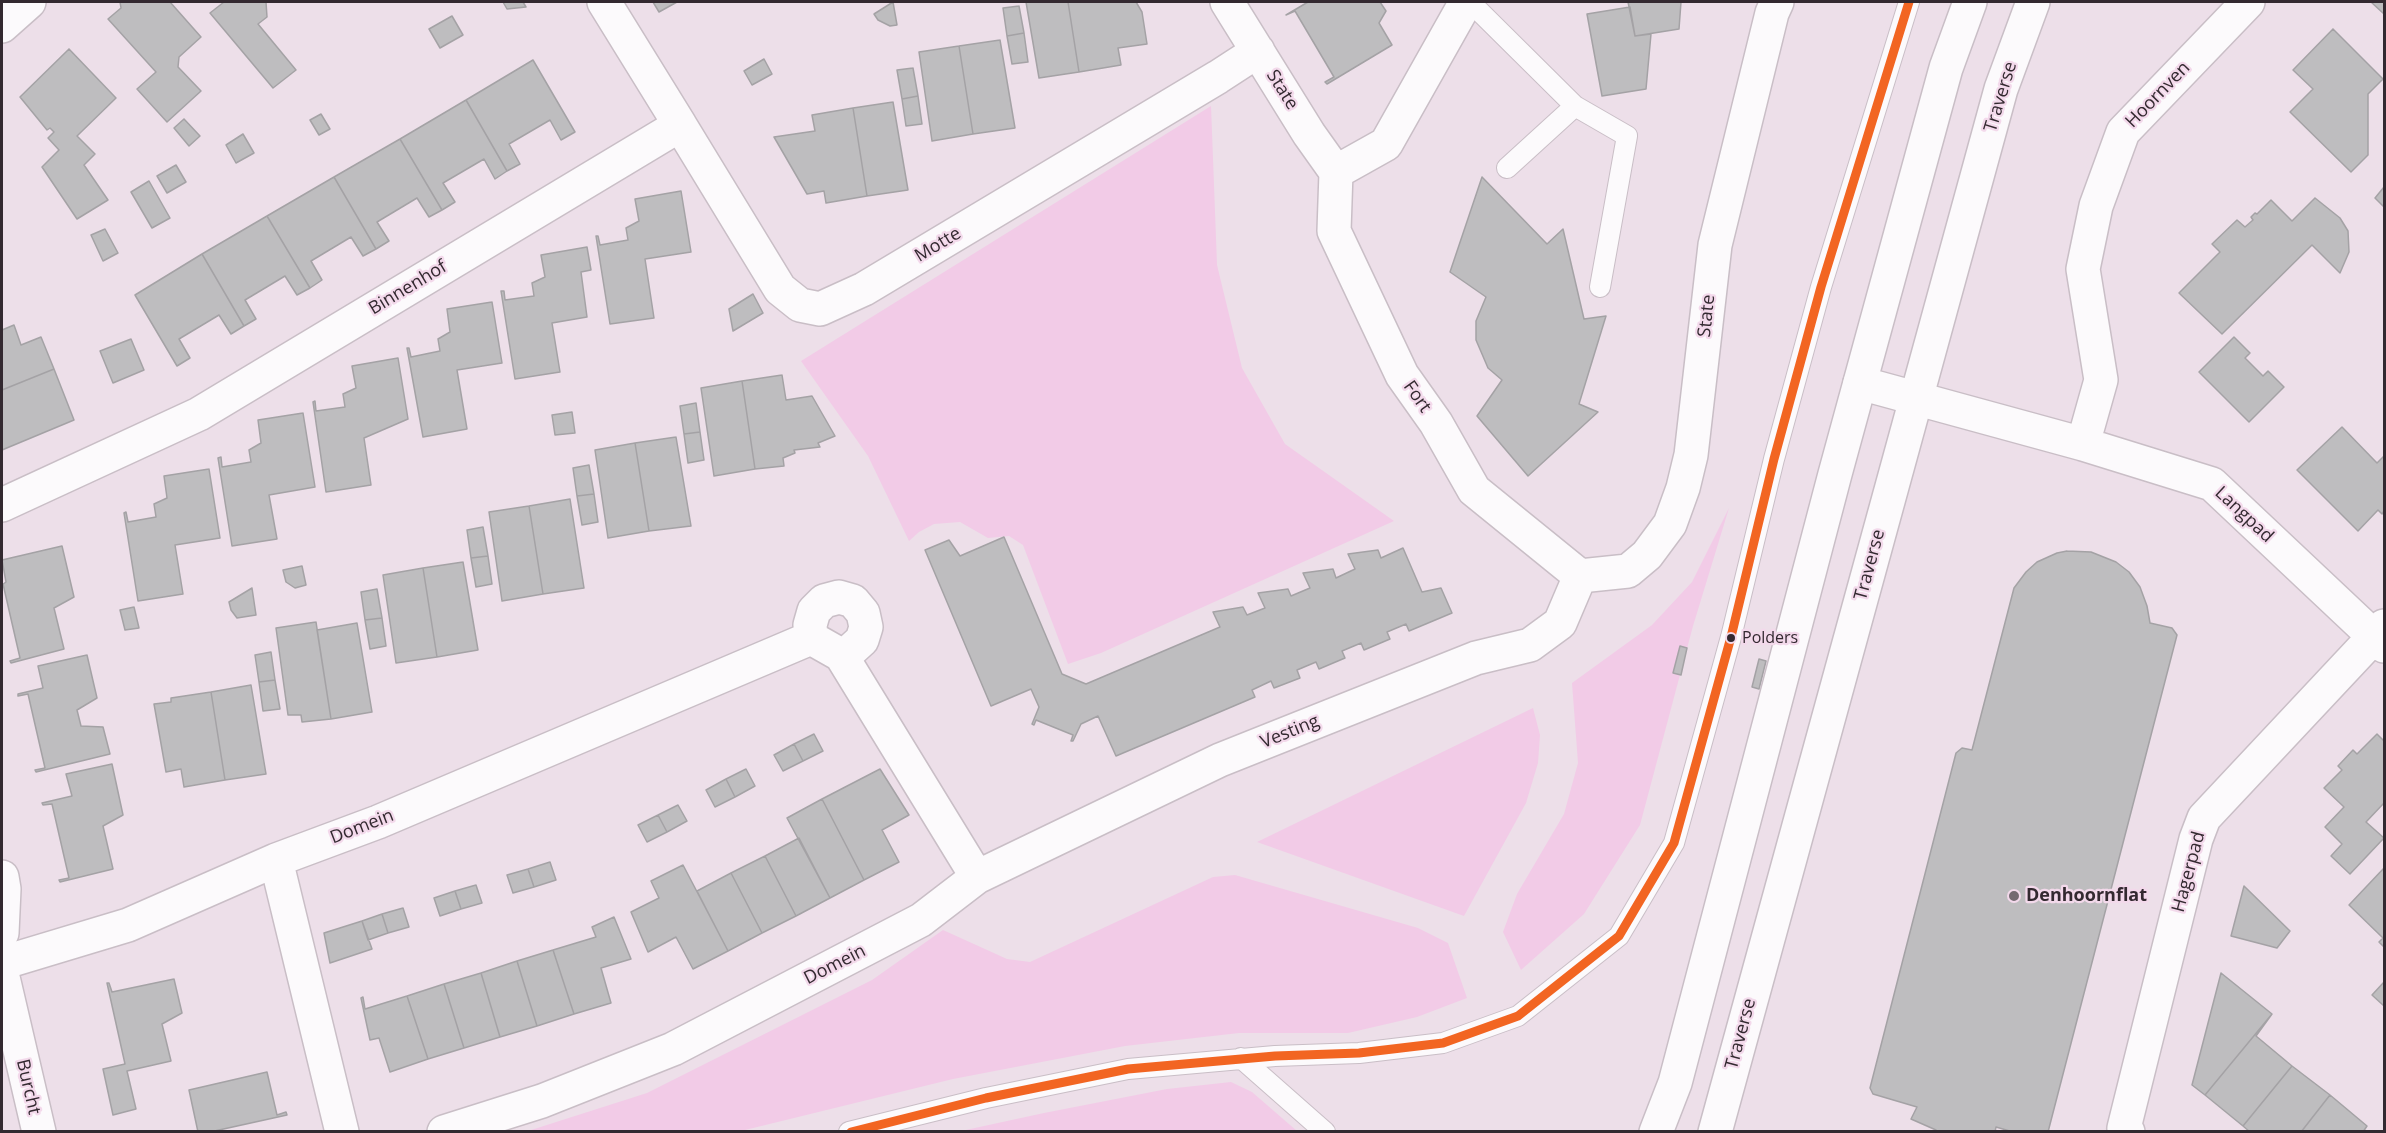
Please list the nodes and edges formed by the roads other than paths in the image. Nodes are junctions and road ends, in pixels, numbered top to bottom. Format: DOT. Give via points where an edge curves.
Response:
graph roads {
  1 [pos="29,2"];
  2 [pos="604,2"];
  3 [pos="1227,2"];
  4 [pos="1468,2"];
  5 [pos="1777,2"];
  6 [pos="1910,2"];
  7 [pos="1970,2"];
  8 [pos="2033,2"];
  9 [pos="2248,2"];
  10 [pos="2,26"];
  11 [pos="1258,51"];
  12 [pos="1575,106"];
  13 [pos="680,125"];
  14 [pos="1507,168"];
  15 [pos="1336,172"];
  16 [pos="1600,288"];
  17 [pos="1860,383"];
  18 [pos="1916,398"];
  19 [pos="2083,444"];
  20 [pos="2,505"];
  21 [pos="1580,576"];
  22 [pos="2381,636"];
  23 [pos="811,638"];
  24 [pos="841,655"];
  25 [pos="276,860"];
  26 [pos="2,877"];
  27 [pos="976,877"];
  28 [pos="2,933"];
  29 [pos="2,963"];
  30 [pos="2,973"];
  31 [pos="1241,1058"];
  32 [pos="39,1131"];
  33 [pos="342,1131"];
  34 [pos="444,1131"];
  35 [pos="849,1131"];
  36 [pos="1324,1131"];
  37 [pos="1656,1131"];
  38 [pos="1715,1131"];
  39 [pos="2128,1131"];
  1 -- 10 [label="street"];
  2 -- 13 [label="street"];
  3 -- 11 [label="street, State"];
  4 -- 12 [label="lane"];
  4 -- 15 [label="street" via="1386,144"];
  5 -- 21 [label="street, State" via="1715,245 1691,455 1683,488 1670,524 1647,555 1628,571"];
  6 -- 31 [label="lane" via="1818,299 1674,843 1618,936 1518,1016 1443,1043 1359,1053"];
  7 -- 17 [label="street" via="1946,68"];
  8 -- 18 [label="street, Traverse" via="2001,89"];
  9 -- 19 [label="street, Hoornven" via="2122,132 2096,206 2083,269 2101,380"];
  11 -- 13 [label="street, Motte" via="864,289 820,309 800,305 780,290"];
  11 -- 15 [label="street, State"];
  12 -- 14 [label="lane"];
  12 -- 16 [label="lane" via="1627,136"];
  13 -- 20 [label="street, Binnenhof" via="199,414"];
  15 -- 21 [label="street, Fort" via="1334,231 1402,375 1436,423 1474,490"];
  17 -- 18 [label="street, Langpad"];
  17 -- 37 [label="street" via="1677,1074"];
  18 -- 19 [label="street, Langpad"];
  18 -- 38 [label="street, Traverse"];
  19 -- 22 [label="street, Langpad" via="2212,484"];
  21 -- 27 [label="street, Vesting" via="1560,623 1530,645 1476,658 1220,760"];
  22 -- 39 [label="street, Hagerpad" via="2204,818 2124,1128"];
  23 -- 24 [label="street"];
  23 -- 24 [label="street" via="814,611 824,601 839,597 853,602 866,627 862,640"];
  23 -- 25 [label="street, Domein" via="378,822"];
  24 -- 27 [label="street"];
  25 -- 29 [label="street, Domein" via="129,925"];
  25 -- 33 [label="street"];
  26 -- 28 [label="street"];
  27 -- 34 [label="street, Domein" via="921,920 673,1049 542,1101"];
  30 -- 32 [label="street, Burcht"];
  31 -- 35 [label="lane" via="1128,1069"];
  31 -- 36 [label="lane"];
}
